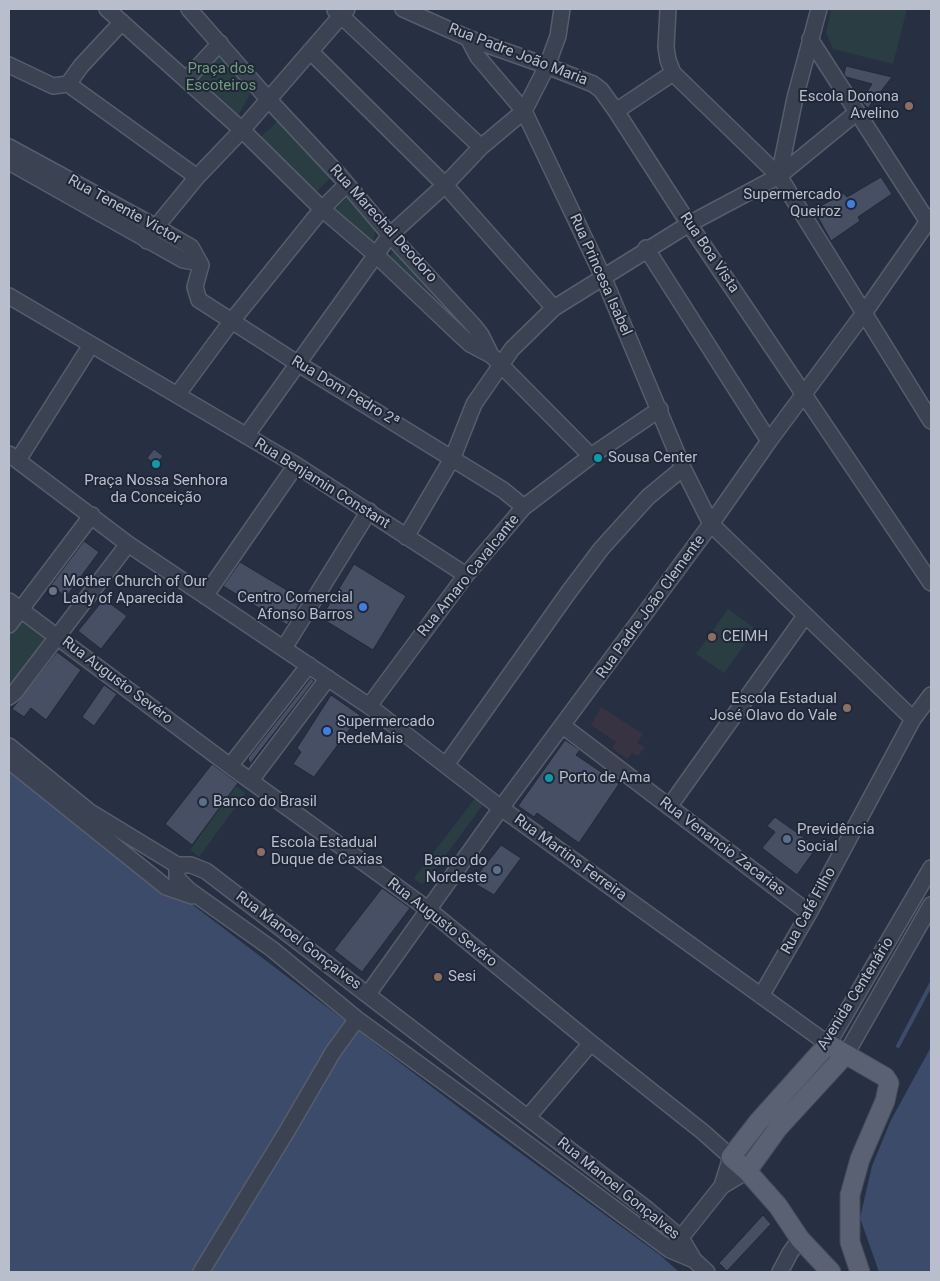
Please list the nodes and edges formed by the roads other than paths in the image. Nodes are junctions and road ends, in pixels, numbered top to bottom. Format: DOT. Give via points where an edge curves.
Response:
graph roads {
  1 [pos="107,9"];
  2 [pos="189,9"];
  3 [pos="402,9"];
  4 [pos="562,9"];
  5 [pos="668,9"];
  6 [pos="819,9"];
  7 [pos="341,11"];
  8 [pos="122,22"];
  9 [pos="468,38"];
  10 [pos="810,39"];
  11 [pos="220,43"];
  12 [pos="310,51"];
  13 [pos="9,65"];
  14 [pos="547,66"];
  15 [pos="673,73"];
  16 [pos="186,80"];
  17 [pos="68,84"];
  18 [pos="268,99"];
  19 [pos="524,111"];
  20 [pos="616,111"];
  21 [pos="856,113"];
  22 [pos="242,130"];
  23 [pos="9,146"];
  24 [pos="482,147"];
  25 [pos="9,162"];
  26 [pos="778,176"];
  27 [pos="197,177"];
  28 [pos="347,184"];
  29 [pos="445,185"];
  30 [pos="70,188"];
  31 [pos="322,209"];
  32 [pos="929,220"];
  33 [pos="689,224"];
  34 [pos="156,227"];
  35 [pos="390,235"];
  36 [pos="147,241"];
  37 [pos="646,249"];
  38 [pos="376,256"];
  39 [pos="200,263"];
  40 [pos="604,279"];
  41 [pos="9,296"];
  42 [pos="554,308"];
  43 [pos="864,313"];
  44 [pos="231,322"];
  45 [pos="91,345"];
  46 [pos="496,360"];
  47 [pos="297,363"];
  48 [pos="804,394"];
  49 [pos="177,395"];
  50 [pos="660,409"];
  51 [pos="931,421"];
  52 [pos="246,436"];
  53 [pos="769,441"];
  54 [pos="591,456"];
  55 [pos="13,457"];
  56 [pos="452,457"];
  57 [pos="296,465"];
  58 [pos="683,468"];
  59 [pos="524,507"];
  60 [pos="368,511"];
  61 [pos="92,515"];
  62 [pos="711,524"];
  63 [pos="406,537"];
  64 [pos="128,544"];
  65 [pos="466,575"];
  66 [pos="931,583"];
  67 [pos="205,596"];
  68 [pos="14,605"];
  69 [pos="805,616"];
  70 [pos="9,625"];
  71 [pos="58,637"];
  72 [pos="284,648"];
  73 [pos="309,665"];
  74 [pos="328,678"];
  75 [pos="931,694"];
  76 [pos="9,697"];
  77 [pos="369,706"];
  78 [pos="913,719"];
  79 [pos="562,726"];
  80 [pos="9,746"];
  81 [pos="9,761"];
  82 [pos="446,765"];
  83 [pos="230,766"];
  84 [pos="251,780"];
  85 [pos="669,807"];
  86 [pos="501,808"];
  87 [pos="177,866"];
  88 [pos="931,868"];
  89 [pos="931,905"];
  90 [pos="429,910"];
  91 [pos="809,913"];
  92 [pos="322,991"];
  93 [pos="368,994"];
  94 [pos="761,996"];
  95 [pos="355,1022"];
  96 [pos="591,1043"];
  97 [pos="828,1044"];
  98 [pos="846,1054"];
  99 [pos="448,1056"];
  100 [pos="431,1073"];
  101 [pos="528,1117"];
  102 [pos="577,1156"];
  103 [pos="731,1157"];
  104 [pos="562,1169"];
  105 [pos="747,1171"];
  106 [pos="722,1186"];
  107 [pos="681,1238"];
  108 [pos="800,1239"];
  109 [pos="670,1250"];
  110 [pos="694,1260"];
  111 [pos="201,1272"];
  112 [pos="707,1272"];
  113 [pos="780,1272"];
  114 [pos="831,1272"];
  115 [pos="860,1272"];
  1 -- 8 [label="street, Rua Marechal Deodoro"];
  2 -- 11 [label="street, Rua Marechal Deodoro"];
  3 -- 9 [label="street, Rua Padre João Maria"];
  4 -- 14 [label="street" via="558,36"];
  5 -- 15 [label="street" via="666,47"];
  6 -- 10 [label="street"];
  7 -- 12 [label="street"];
  7 -- 24 [label="street"];
  8 -- 16 [label="street, Rua Marechal Deodoro"];
  8 -- 17 [label="street"];
  9 -- 14 [label="street, Rua Padre João Maria"];
  9 -- 19 [label="street, Rua Princesa Isabel" via="478,57"];
  10 -- 21 [label="street"];
  10 -- 26 [label="street"];
  11 -- 16 [label="street"];
  11 -- 18 [label="street, Rua Marechal Deodoro"];
  12 -- 18 [label="street"];
  12 -- 29 [label="street"];
  13 -- 17 [label="street" via="53,86"];
  14 -- 19 [label="street"];
  14 -- 20 [label="street, Rua Padre João Maria" via="602,90"];
  15 -- 20 [label="street"];
  15 -- 26 [label="street"];
  16 -- 22 [label="street, Rua Marechal Deodoro"];
  17 -- 27 [label="street"];
  18 -- 22 [label="street"];
  18 -- 28 [label="street, Rua Marechal Deodoro"];
  19 -- 24 [label="street"];
  19 -- 40 [label="street, Rua Princesa Isabel"];
  20 -- 33 [label="street, Rua Boa Vista"];
  21 -- 26 [label="street"];
  21 -- 32 [label="street"];
  22 -- 27 [label="street"];
  22 -- 31 [label="street, Rua Marechal Deodoro"];
  23 -- 30 [label="street, Rua Tenente Victor"];
  24 -- 29 [label="street"];
  25 -- 30 [label="street, Rua Tenente Victor"];
  26 -- 33 [label="street"];
  26 -- 43 [label="street"];
  27 -- 34 [label="street"];
  28 -- 31 [label="street"];
  28 -- 35 [label="street, Rua Marechal Deodoro"];
  29 -- 35 [label="street"];
  29 -- 42 [label="street"];
  30 -- 34 [label="street, Rua Tenente Victor"];
  30 -- 36 [label="street, Rua Tenente Victor"];
  31 -- 38 [label="street, Rua Marechal Deodoro"];
  31 -- 44 [label="street"];
  32 -- 43 [label="street, Rua Padre João Clemente"];
  33 -- 37 [label="street"];
  33 -- 48 [label="street, Rua Boa Vista"];
  34 -- 36 [label="street"];
  34 -- 39 [label="street, Rua Tenente Victor" via="190,248"];
  35 -- 38 [label="street"];
  35 -- 46 [label="street, Rua Marechal Deodoro" via="474,326"];
  36 -- 39 [label="street, Rua Tenente Victor" via="183,260"];
  37 -- 40 [label="street"];
  37 -- 53 [label="street"];
  38 -- 46 [label="street, Rua Marechal Deodoro" via="470,344"];
  38 -- 47 [label="street"];
  39 -- 44 [label="street, Rua Dom Pedro 2ª" via="195,287 199,300"];
  40 -- 42 [label="street"];
  40 -- 50 [label="street, Rua Princesa Isabel"];
  41 -- 45 [label="street, Rua Benjamin Constant"];
  42 -- 46 [label="street"];
  43 -- 48 [label="street, Rua Padre João Clemente"];
  43 -- 51 [label="street"];
  44 -- 47 [label="street, Rua Dom Pedro 2ª"];
  44 -- 49 [label="street"];
  45 -- 49 [label="street, Rua Benjamin Constant"];
  45 -- 55 [label="street"];
  46 -- 54 [label="street, Rua Marechal Deodoro"];
  46 -- 56 [label="street"];
  47 -- 52 [label="street"];
  47 -- 56 [label="street, Rua Dom Pedro 2ª"];
  48 -- 53 [label="street, Rua Padre João Clemente"];
  48 -- 66 [label="street, Rua Boa Vista"];
  49 -- 52 [label="street, Rua Benjamin Constant"];
  50 -- 54 [label="street, Rua Amaro Cavalcante"];
  50 -- 58 [label="street, Rua Princesa Isabel"];
  52 -- 57 [label="street, Rua Benjamin Constant"];
  53 -- 62 [label="street, Rua Padre João Clemente"];
  54 -- 59 [label="street, Rua Amaro Cavalcante"];
  55 -- 61 [label="street, Rua Martins Ferreira"];
  56 -- 59 [label="street, Rua Dom Pedro 2ª"];
  56 -- 63 [label="street"];
  57 -- 60 [label="street, Rua Benjamin Constant"];
  57 -- 67 [label="street"];
  58 -- 62 [label="street, Rua Princesa Isabel"];
  58 -- 82 [label="street" via="648,497 601,549"];
  59 -- 65 [label="street, Rua Amaro Cavalcante"];
  60 -- 63 [label="street, Rua Benjamin Constant"];
  60 -- 72 [label="street"];
  61 -- 64 [label="street, Rua Martins Ferreira"];
  61 -- 68 [label="street"];
  62 -- 69 [label="street, Rua Princesa Isabel"];
  62 -- 79 [label="street, Rua Padre João Clemente"];
  63 -- 65 [label="street, Rua Benjamin Constant"];
  64 -- 67 [label="street, Rua Martins Ferreira"];
  64 -- 71 [label="street"];
  65 -- 77 [label="street, Rua Amaro Cavalcante"];
  67 -- 72 [label="street, Rua Martins Ferreira"];
  68 -- 70 [label="street"];
  68 -- 71 [label="street, Rua Augusto Sevéro"];
  69 -- 78 [label="street, Rua Princesa Isabel"];
  69 -- 85 [label="street"];
  71 -- 76 [label="street"];
  71 -- 83 [label="street, Rua Augusto Sevéro"];
  72 -- 73 [label="street, Rua Martins Ferreira"];
  73 -- 74 [label="street, Rua Martins Ferreira"];
  73 -- 83 [label="street"];
  74 -- 77 [label="street, Rua Martins Ferreira"];
  74 -- 84 [label="street"];
  75 -- 78 [label="street, Rua Café Filho"];
  77 -- 82 [label="street, Rua Martins Ferreira"];
  78 -- 91 [label="street, Rua Café Filho"];
  79 -- 85 [label="street, Rua Venancio Zacarias"];
  79 -- 86 [label="street, Rua Padre João Clemente"];
  80 -- 87 [label="street, Rua Manoel Gonçalves" via="90,812"];
  81 -- 92 [label="street" via="166,887 188,894 312,988"];
  82 -- 86 [label="street, Rua Martins Ferreira"];
  83 -- 84 [label="street, Rua Augusto Sevéro"];
  84 -- 90 [label="street, Rua Augusto Sevéro"];
  85 -- 91 [label="street, Rua Venancio Zacarias"];
  86 -- 90 [label="street, Rua Padre João Clemente"];
  86 -- 94 [label="street, Rua Martins Ferreira"];
  87 -- 92 [label="street, Rua Manoel Gonçalves" via="177,878 189,890 272,949"];
  87 -- 93 [label="street, Rua Manoel Gonçalves" via="191,865 206,871"];
  88 -- 97 [label="street, Avenida Centenário"];
  89 -- 98 [label="street, Avenida Centenário"];
  90 -- 93 [label="street, Rua Padre João Clemente"];
  90 -- 96 [label="street, Rua Augusto Sevéro"];
  91 -- 94 [label="street, Rua Café Filho"];
  92 -- 95 [label="street, Rua Manoel Gonçalves"];
  93 -- 99 [label="street, Rua Manoel Gonçalves"];
  94 -- 97 [label="street, Rua Martins Ferreira"];
  95 -- 100 [label="street, Rua Manoel Gonçalves"];
  95 -- 111 [label="street" via="333,1052"];
  96 -- 101 [label="street"];
  96 -- 103 [label="street, Rua Augusto Sevéro"];
  97 -- 98 [label="main road, Rua Martins Ferreira"];
  97 -- 103 [label="main road, Avenida Centenário"];
  98 -- 105 [label="main road, Avenida Centenário" via="778,1128"];
  98 -- 115 [label="main road, Rua Martins Ferreira" via="885,1077 889,1083 850,1195 850,1242"];
  99 -- 100 [label="street"];
  99 -- 101 [label="street, Rua Manoel Gonçalves"];
  100 -- 104 [label="street, Rua Manoel Gonçalves"];
  101 -- 102 [label="street, Rua Manoel Gonçalves"];
  102 -- 104 [label="street"];
  102 -- 107 [label="street, Rua Manoel Gonçalves"];
  103 -- 105 [label="main road, Rua Augusto Sevéro"];
  103 -- 106 [label="street, Avenida Centenário"];
  104 -- 109 [label="street, Rua Manoel Gonçalves"];
  105 -- 106 [label="street, Avenida Centenário"];
  105 -- 108 [label="main road, Rua Augusto Sevéro" via="778,1206"];
  106 -- 107 [label="street, Avenida Centenário"];
  107 -- 109 [label="street, Avenida Centenário"];
  107 -- 110 [label="street, Rua Manoel Gonçalves"];
  108 -- 113 [label="street"];
  108 -- 114 [label="main road, Rua Augusto Sevéro"];
  109 -- 110 [label="street, Rua Manoel Gonçalves"];
  110 -- 112 [label="street"];
}
